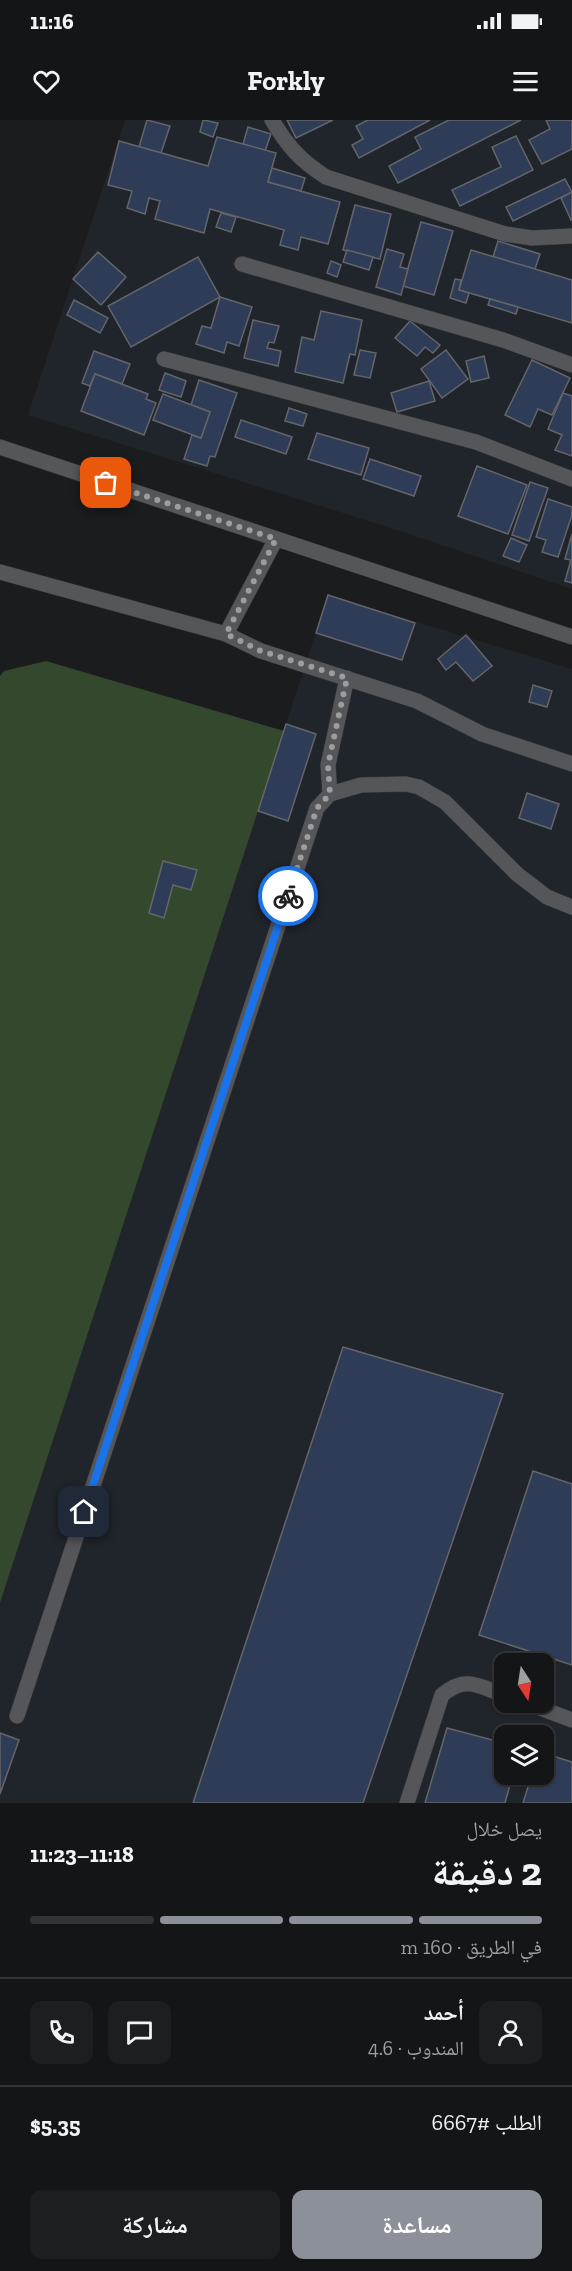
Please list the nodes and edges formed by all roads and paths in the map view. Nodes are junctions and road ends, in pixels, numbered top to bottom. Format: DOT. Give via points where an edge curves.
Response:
graph roads {
  1 [pos="272,120"];
  2 [pos="572,236"];
  3 [pos="242,264"];
  4 [pos="164,359"];
  5 [pos="572,365"];
  6 [pos="0,447"];
  7 [pos="572,479"];
  8 [pos="276,539"];
  9 [pos="0,572"];
  10 [pos="226,634"];
  11 [pos="572,637"];
  12 [pos="347,678"];
  13 [pos="572,764"];
  14 [pos="330,794"];
  15 [pos="572,907"];
  16 [pos="494,1691"];
  17 [pos="553,1713"];
  18 [pos="17,1716"];
  19 [pos="572,1720"];
  20 [pos="407,1803"];
  1 -- 2 [label="street" via="289,147 326,177 505,234 532,238"];
  3 -- 5 [label="street" via="503,340"];
  4 -- 7 [label="street" via="476,442"];
  6 -- 8 [label="street"];
  8 -- 10 [label="street"];
  8 -- 11 [label="street"];
  9 -- 10 [label="street"];
  10 -- 12 [label="street" via="261,651"];
  12 -- 13 [label="street" via="417,701 482,734"];
  12 -- 14 [label="street" via="328,765"];
  14 -- 15 [label="street" via="361,784 419,787 445,802 517,874 547,897"];
  14 -- 18 [label="street" via="317,808"];
  16 -- 20 [label="street" via="467,1682 442,1695"];
  17 -- 19 [label="street"];
}
